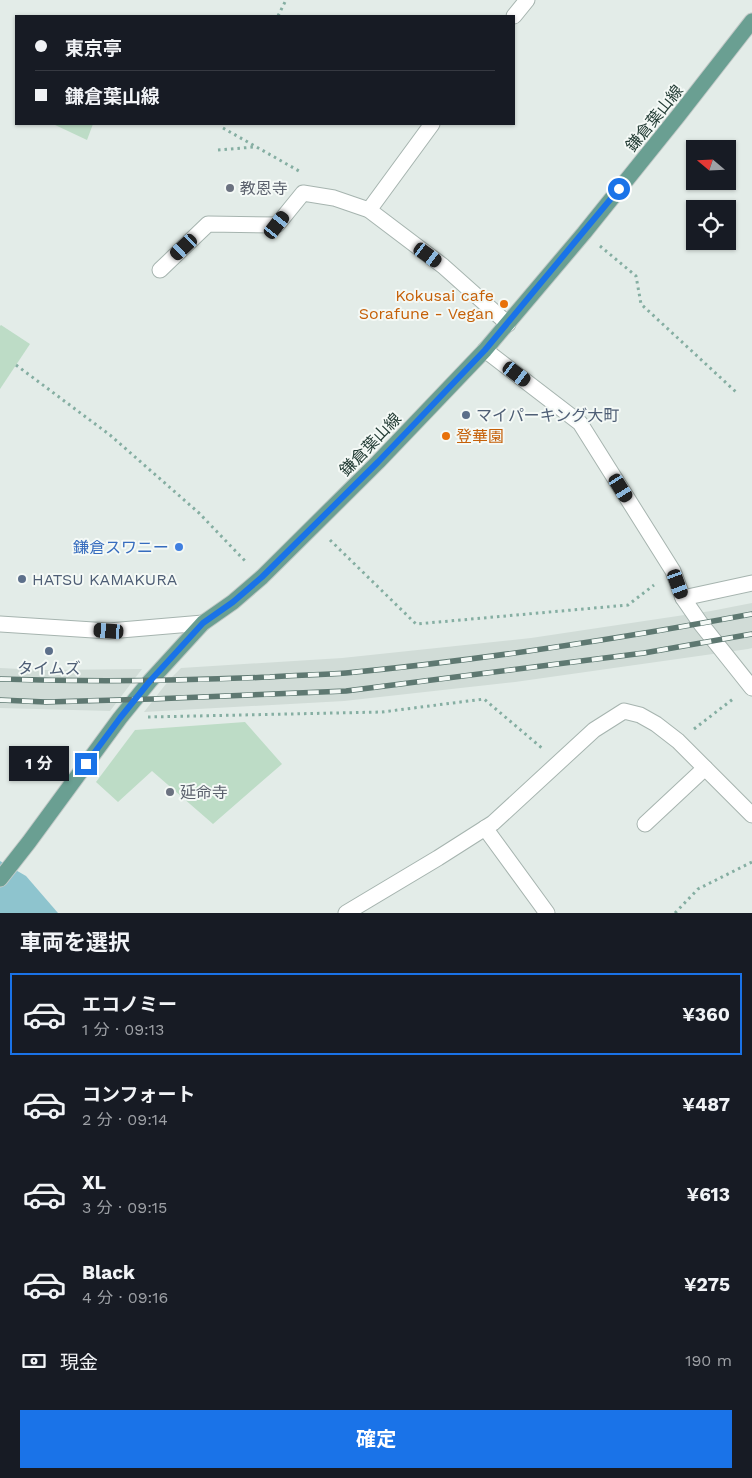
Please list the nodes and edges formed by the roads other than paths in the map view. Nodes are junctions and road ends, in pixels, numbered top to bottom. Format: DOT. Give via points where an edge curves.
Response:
graph roads {
  1 [pos="527,0"];
  2 [pos="515,15"];
  3 [pos="752,21"];
  4 [pos="431,125"];
  5 [pos="369,210"];
  6 [pos="160,270"];
  7 [pos="508,324"];
  8 [pos="485,350"];
  9 [pos="752,583"];
  10 [pos="683,598"];
  11 [pos="203,623"];
  12 [pos="0,624"];
  13 [pos="751,687"];
  14 [pos="705,768"];
  15 [pos="752,814"];
  16 [pos="646,824"];
  17 [pos="484,828"];
  18 [pos="0,879"];
  19 [pos="346,913"];
  20 [pos="547,913"];
  1 -- 2 [label="street"];
  3 -- 7 [label="main road, 鎌倉葉山線"];
  4 -- 5 [label="street"];
  5 -- 6 [label="street" via="334,198 303,193 277,225 208,224"];
  5 -- 7 [label="street" via="443,266"];
  7 -- 8 [label="main road, 鎌倉葉山線"];
  8 -- 10 [label="street" via="580,423 673,571"];
  8 -- 11 [label="main road, 鎌倉葉山線" via="262,577"];
  9 -- 10 [label="street"];
  10 -- 13 [label="street"];
  11 -- 12 [label="street" via="109,631"];
  11 -- 18 [label="main road, 鎌倉葉山線" via="120,718"];
  14 -- 15 [label="street"];
  14 -- 16 [label="street"];
  14 -- 17 [label="street" via="656,724 624,711 594,730"];
  17 -- 19 [label="street"];
  17 -- 20 [label="street"];
}
